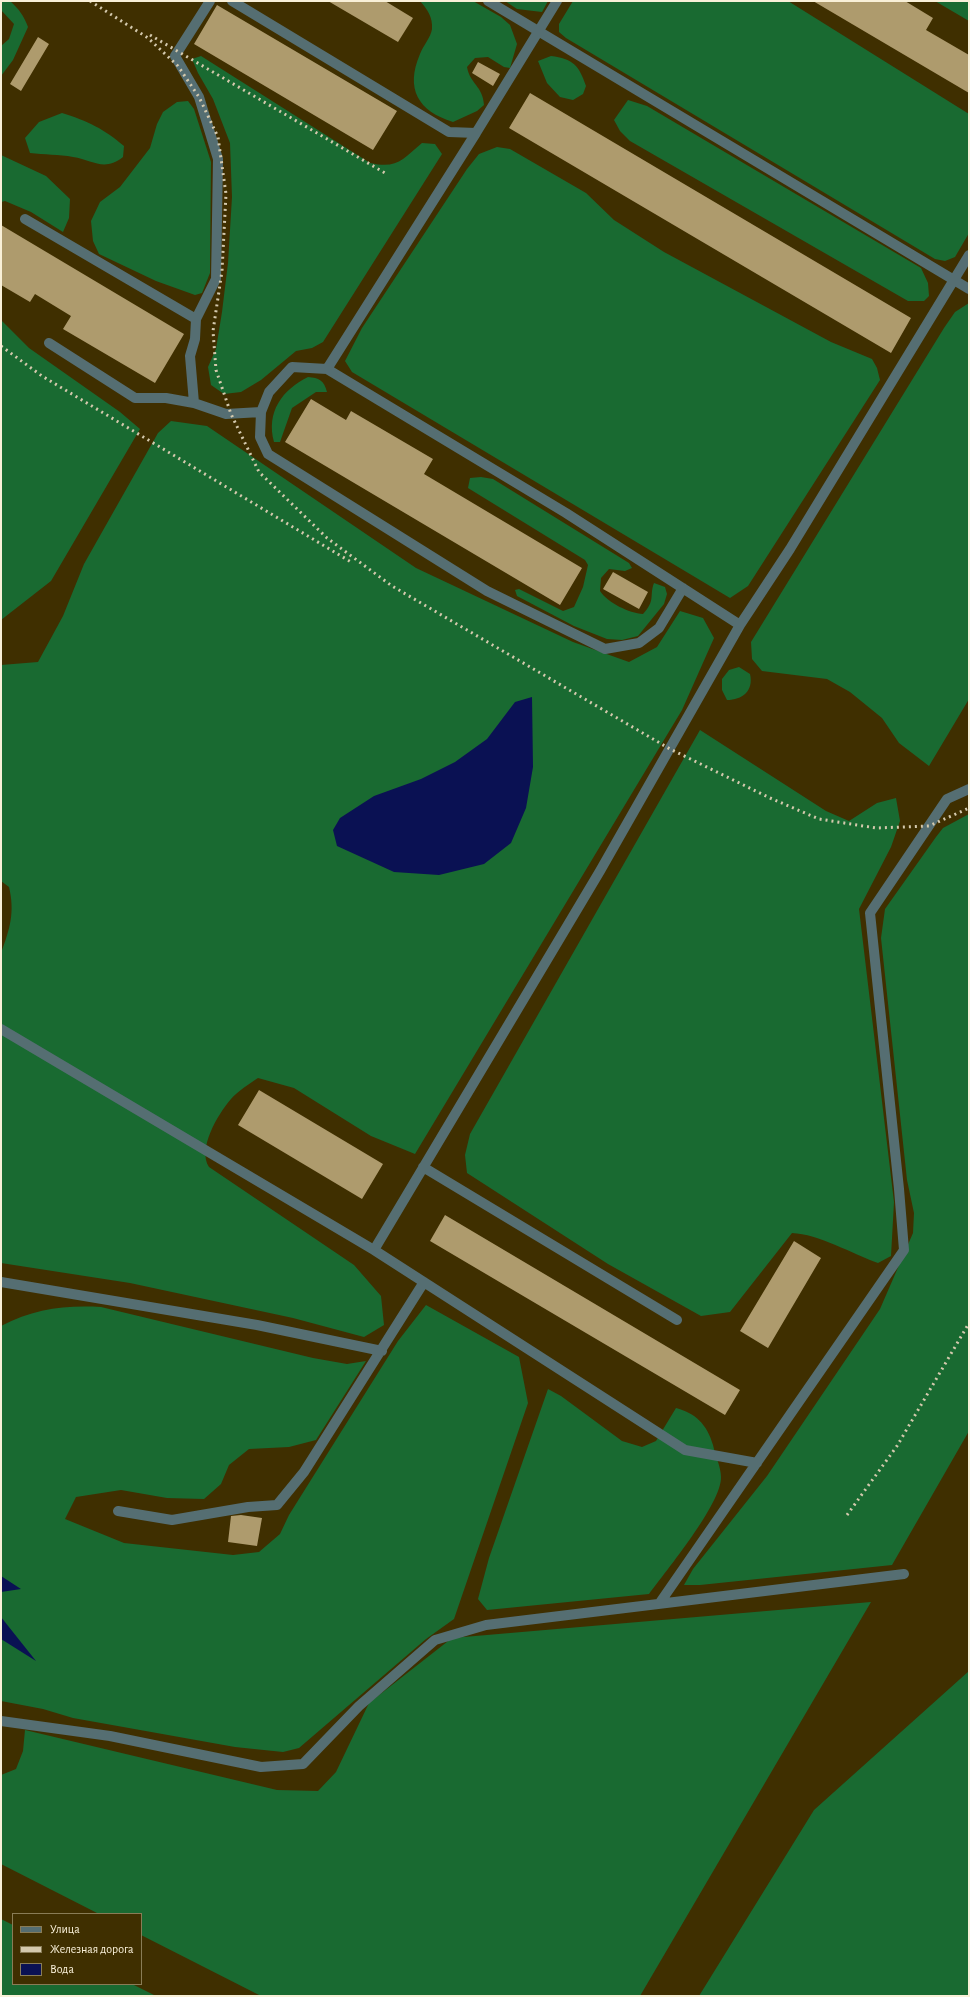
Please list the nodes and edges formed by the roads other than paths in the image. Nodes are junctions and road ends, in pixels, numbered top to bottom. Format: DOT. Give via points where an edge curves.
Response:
graph roads {
  1 [pos="210,1"];
  2 [pos="232,1"];
  3 [pos="488,1"];
  4 [pos="557,1"];
  5 [pos="539,32"];
  6 [pos="476,133"];
  7 [pos="25,219"];
  8 [pos="969,255"];
  9 [pos="954,281"];
  10 [pos="969,289"];
  11 [pos="196,319"];
  12 [pos="49,343"];
  13 [pos="327,369"];
  14 [pos="194,403"];
  15 [pos="261,412"];
  16 [pos="683,588"];
  17 [pos="740,625"];
  18 [pos="969,789"];
  19 [pos="1,1029"];
  20 [pos="423,1167"];
  21 [pos="374,1250"];
  22 [pos="1,1282"];
  23 [pos="424,1282"];
  24 [pos="677,1320"];
  25 [pos="382,1351"];
  26 [pos="757,1463"];
  27 [pos="118,1511"];
  28 [pos="904,1574"];
  29 [pos="660,1604"];
  30 [pos="1,1721"];
  1 -- 11 [label="lane" via="176,56 199,97 218,159 216,279"];
  2 -- 6 [label="lane" via="449,132"];
  3 -- 5 [label="lane"];
  4 -- 5 [label="lane"];
  5 -- 6 [label="lane"];
  5 -- 9 [label="lane"];
  6 -- 13 [label="lane"];
  7 -- 11 [label="lane"];
  8 -- 9 [label="lane"];
  9 -- 10 [label="lane"];
  9 -- 17 [label="lane" via="790,549"];
  11 -- 14 [label="lane" via="196,339 190,356"];
  12 -- 14 [label="lane" via="135,398 166,398"];
  13 -- 15 [label="lane" via="292,367 269,392"];
  13 -- 16 [label="lane" via="566,513"];
  14 -- 15 [label="lane" via="226,414"];
  15 -- 16 [label="lane" via="260,437 268,454 487,591 605,649 639,643 659,628"];
  16 -- 17 [label="lane"];
  17 -- 20 [label="lane" via="600,871"];
  18 -- 26 [label="lane" via="947,799 870,913 900,1189 904,1250"];
  19 -- 21 [label="lane"];
  20 -- 21 [label="lane"];
  20 -- 24 [label="lane"];
  21 -- 23 [label="lane"];
  22 -- 25 [label="lane" via="257,1325"];
  23 -- 25 [label="lane"];
  23 -- 26 [label="lane" via="685,1450"];
  25 -- 27 [label="lane" via="304,1472 276,1505 248,1507 172,1520"];
  26 -- 29 [label="lane"];
  28 -- 29 [label="lane"];
  29 -- 30 [label="lane" via="486,1625 435,1640 359,1706 303,1764 260,1767 110,1736"];
}
